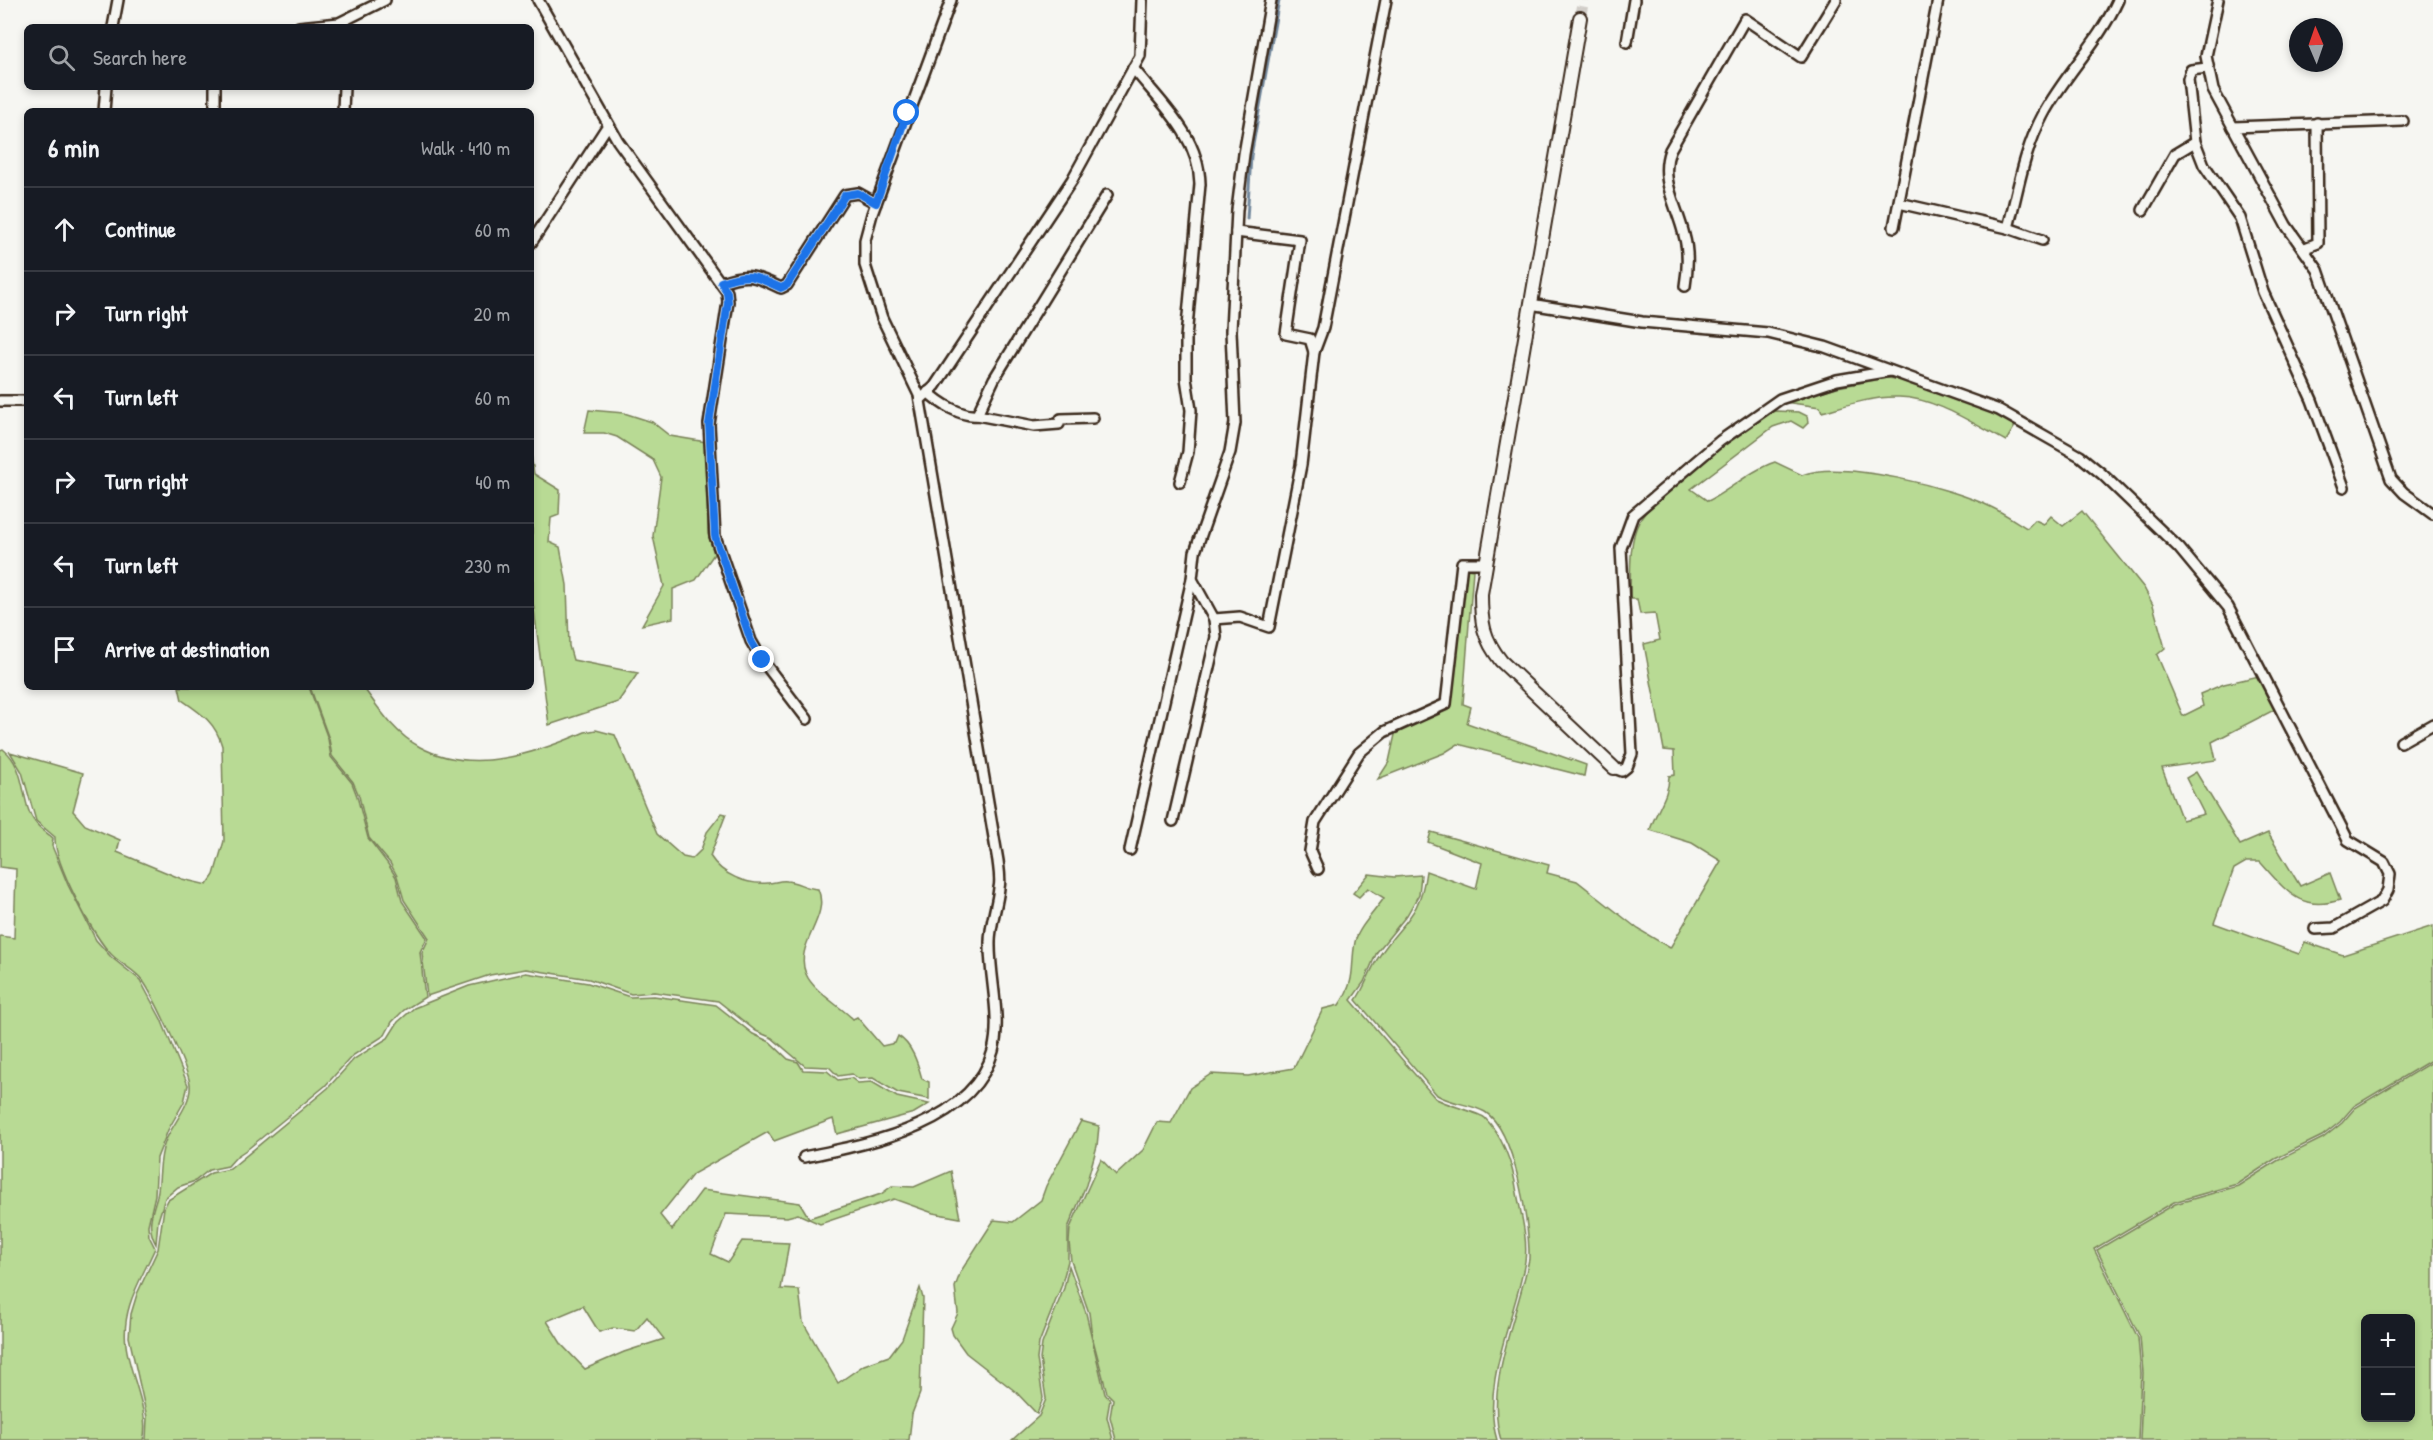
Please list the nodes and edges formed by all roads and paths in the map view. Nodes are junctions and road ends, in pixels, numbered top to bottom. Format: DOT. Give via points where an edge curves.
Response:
graph roads {
  1 [pos="118,0"];
  2 [pos="385,0"];
  3 [pos="538,0"];
  4 [pos="951,0"];
  5 [pos="1142,0"];
  6 [pos="1271,0"];
  7 [pos="1386,0"];
  8 [pos="1634,0"];
  9 [pos="1836,0"];
  10 [pos="1938,0"];
  11 [pos="2118,0"];
  12 [pos="2218,0"];
  13 [pos="1580,18"];
  14 [pos="114,24"];
  15 [pos="344,24"];
  16 [pos="1627,42"];
  17 [pos="1133,68"];
  18 [pos="2207,68"];
  19 [pos="106,90"];
  20 [pos="215,90"];
  21 [pos="344,90"];
  22 [pos="105,108"];
  23 [pos="215,108"];
  24 [pos="343,108"];
  25 [pos="2403,121"];
  26 [pos="2317,123"];
  27 [pos="608,125"];
  28 [pos="2233,127"];
  29 [pos="2195,142"];
  30 [pos="1107,195"];
  31 [pos="876,203"];
  32 [pos="1899,203"];
  33 [pos="2142,210"];
  34 [pos="1894,227"];
  35 [pos="2008,228"];
  36 [pos="1236,232"];
  37 [pos="534,238"];
  38 [pos="2042,240"];
  39 [pos="2305,248"];
  40 [pos="721,282"];
  41 [pos="1685,286"];
  42 [pos="1530,304"];
  43 [pos="1314,352"];
  44 [pos="1890,370"];
  45 [pos="928,392"];
  46 [pos="920,400"];
  47 [pos="0,401"];
  48 [pos="24,401"];
  49 [pos="977,415"];
  50 [pos="1092,418"];
  51 [pos="1180,482"];
  52 [pos="2344,487"];
  53 [pos="2433,514"];
  54 [pos="1486,563"];
  55 [pos="1192,579"];
  56 [pos="1214,619"];
  57 [pos="807,719"];
  58 [pos="2433,724"];
  59 [pos="2401,741"];
  60 [pos="1614,768"];
  61 [pos="1173,821"];
  62 [pos="1130,850"];
  63 [pos="1318,869"];
  64 [pos="2315,929"];
  65 [pos="804,1157"];
  1 -- 14 [label="street"];
  2 -- 15 [label="street"];
  3 -- 27 [label="street"];
  4 -- 31 [label="street"];
  5 -- 17 [label="street" via="1142,46"];
  6 -- 36 [label="street" via="1244,154"];
  7 -- 43 [label="street" via="1323,328"];
  8 -- 16 [label="street"];
  9 -- 41 [label="street" via="1801,57 1744,19 1670,150 1666,180 1685,236 1689,264"];
  10 -- 32 [label="street"];
  11 -- 35 [label="street" via="2107,24 2064,82 2031,139"];
  12 -- 18 [label="street"];
  13 -- 42 [label="street"];
  17 -- 45 [label="street" via="1072,180"];
  17 -- 51 [label="street" via="1188,136 1200,164 1186,338 1191,410 1188,452"];
  18 -- 28 [label="street" via="2213,90"];
  18 -- 29 [label="street" via="2191,70 2188,79"];
  19 -- 22 [label="street"];
  20 -- 23 [label="street"];
  21 -- 24 [label="street"];
  25 -- 26 [label="street"];
  26 -- 28 [label="street"];
  26 -- 39 [label="street" via="2318,243"];
  27 -- 37 [label="street"];
  27 -- 40 [label="street" via="669,216"];
  28 -- 39 [label="street" via="2286,225"];
  29 -- 33 [label="street" via="2175,154"];
  29 -- 52 [label="street" via="2204,165 2240,218 2263,292 2312,400"];
  30 -- 49 [label="street" via="994,379"];
  31 -- 40 [label="street" via="858,193 845,195 787,285 781,288 741,274"];
  31 -- 46 [label="street" via="865,240 865,265 882,318"];
  32 -- 34 [label="street"];
  32 -- 35 [label="street"];
  35 -- 38 [label="street"];
  36 -- 43 [label="street" via="1300,240 1286,334 1310,339"];
  36 -- 55 [label="street" via="1231,331 1235,423 1230,452 1195,552"];
  39 -- 53 [label="street" via="2331,302 2391,478"];
  40 -- 57 [label="street" via="728,302 709,424 715,536 751,641"];
  42 -- 44 [label="street" via="1641,322 1768,333 1835,350"];
  42 -- 54 [label="street"];
  43 -- 56 [label="street" via="1301,465 1269,627 1240,617"];
  44 -- 60 [label="street" via="1828,382 1780,399 1720,441 1633,515 1621,548 1632,754 1622,771"];
  44 -- 64 [label="street" via="1999,410 2080,456 2173,541 2212,586 2241,630 2348,840 2384,862 2390,874 2382,901 2334,928"];
  45 -- 46 [label="street"];
  45 -- 49 [label="street" via="970,416"];
  46 -- 65 [label="street" via="998,861 1000,886 990,928 993,1050 986,1070 974,1086 937,1114 884,1139"];
  47 -- 48 [label="street"];
  49 -- 50 [label="street" via="1034,426 1059,424 1061,419"];
  54 -- 60 [label="street" via="1481,614 1488,645"];
  54 -- 63 [label="street" via="1462,563 1446,704 1384,732 1359,753 1315,822 1310,851"];
  55 -- 56 [label="street"];
  55 -- 62 [label="street"];
  56 -- 61 [label="street" via="1216,638"];
  58 -- 59 [label="street"];
}
